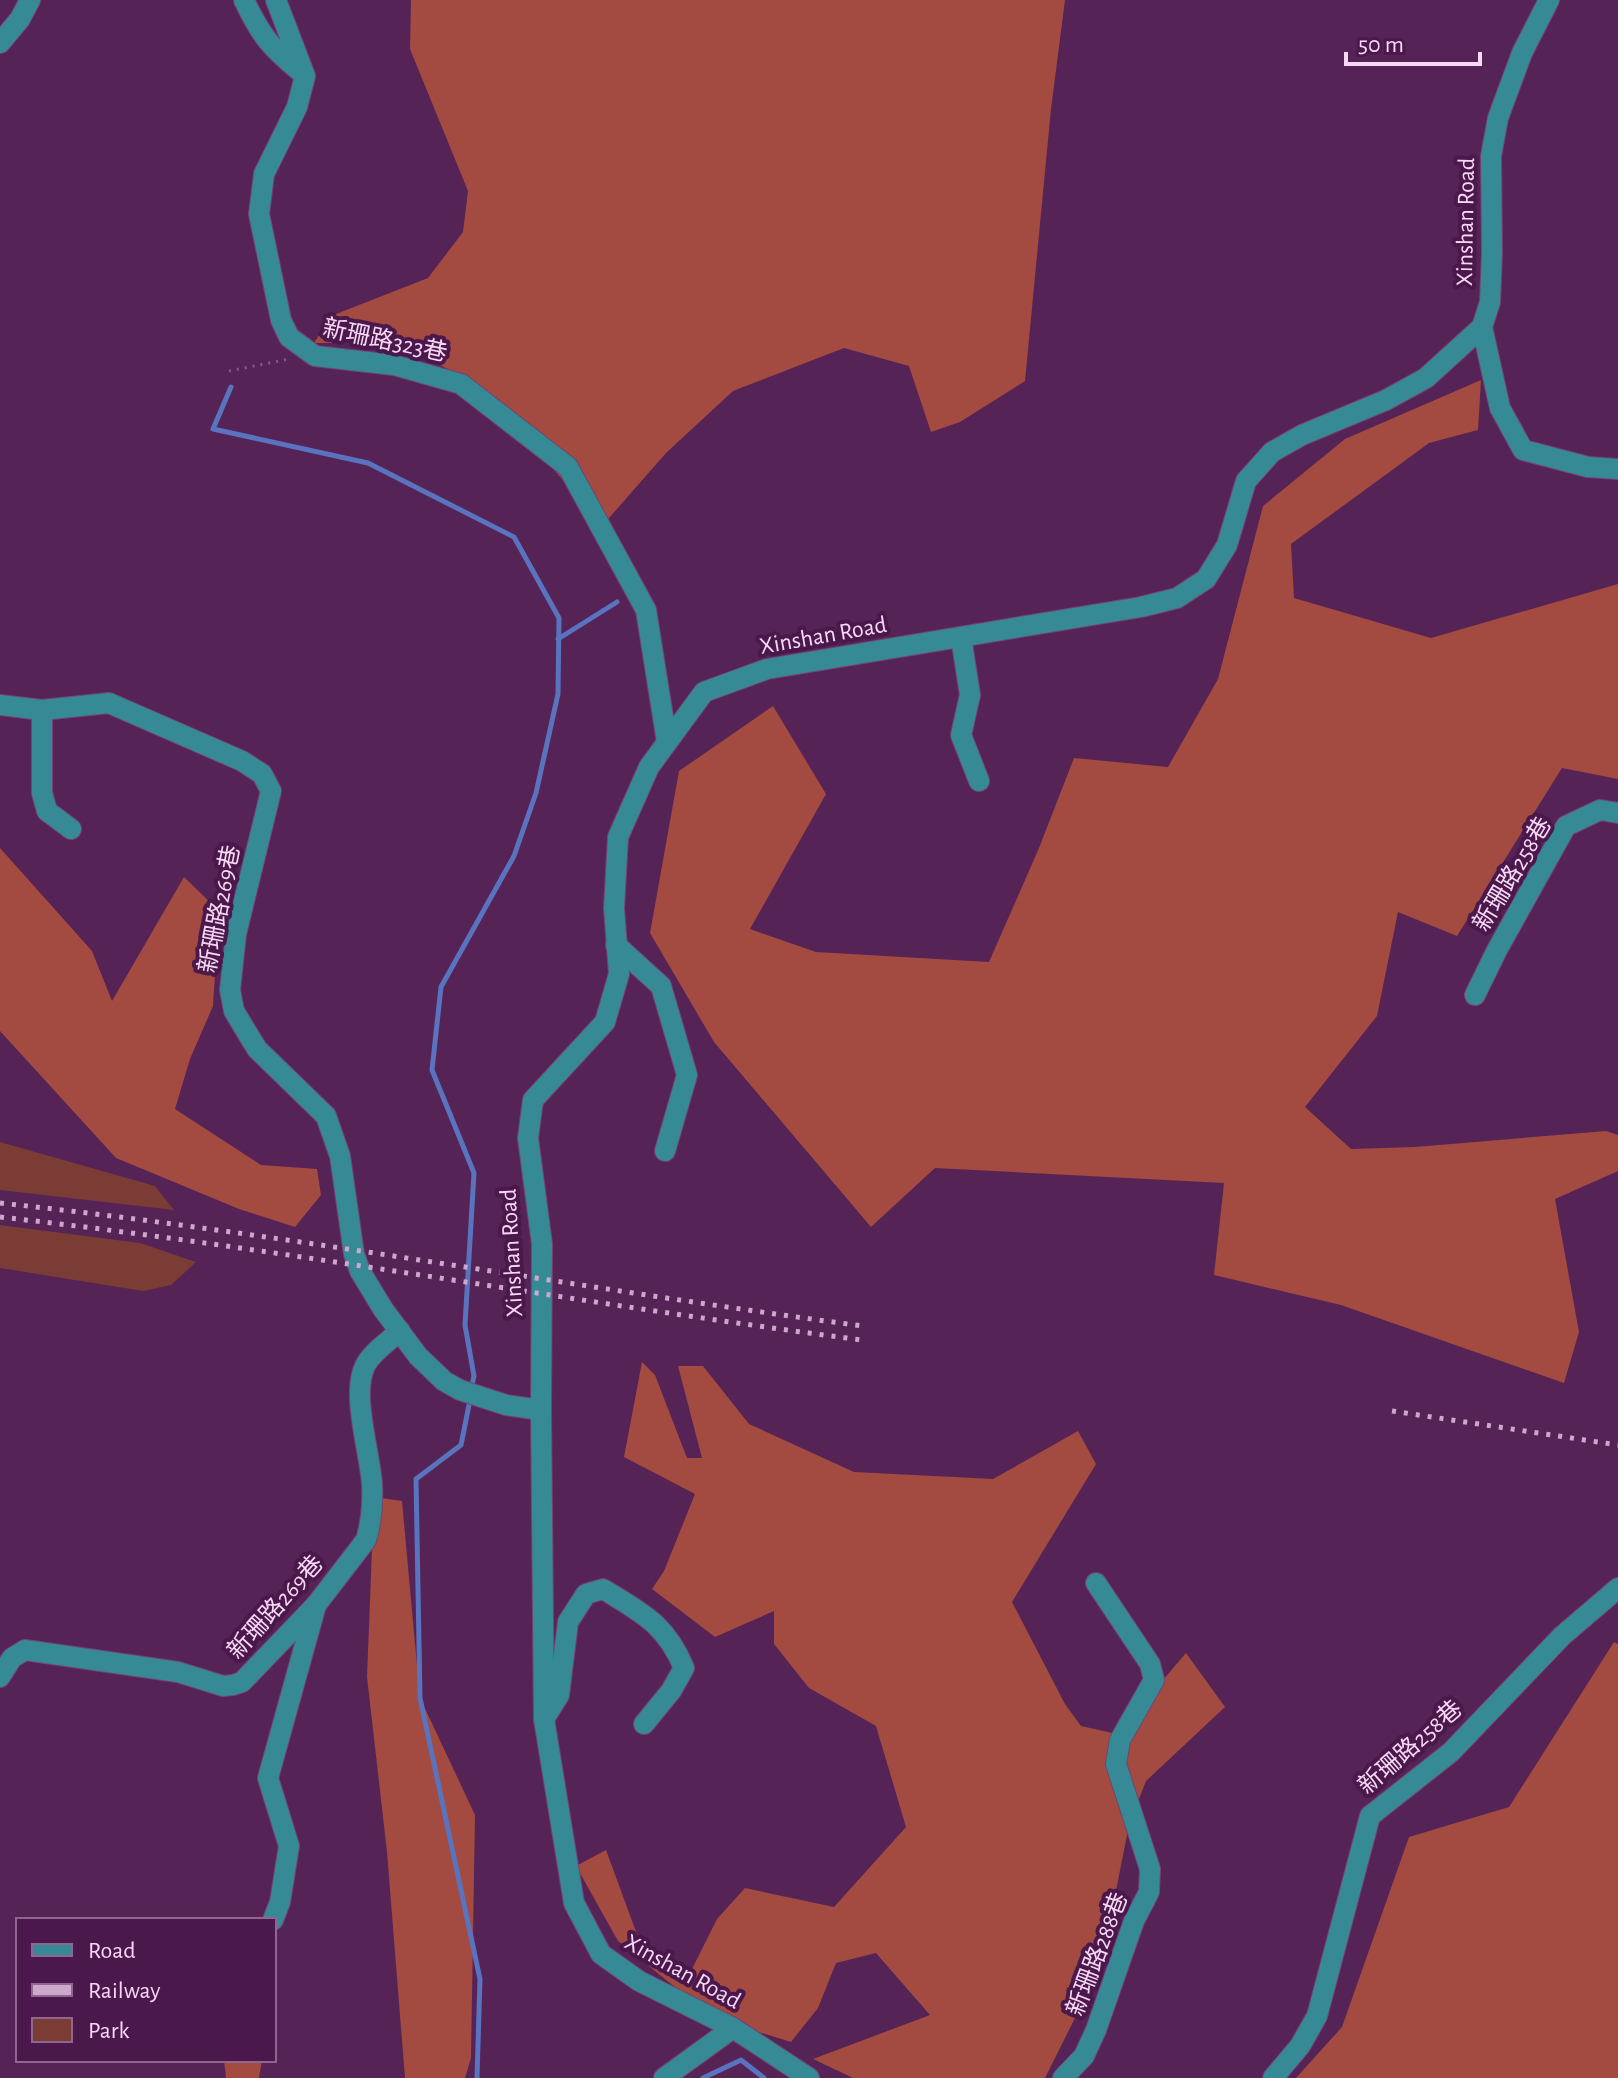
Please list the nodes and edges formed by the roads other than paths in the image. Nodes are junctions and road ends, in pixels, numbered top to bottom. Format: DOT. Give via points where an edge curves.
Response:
graph roads {
  1 [pos="30,0"];
  2 [pos="244,0"];
  3 [pos="276,0"];
  4 [pos="1549,0"];
  5 [pos="0,43"];
  6 [pos="305,76"];
  7 [pos="1482,327"];
  8 [pos="1618,469"];
  9 [pos="961,637"];
  10 [pos="0,705"];
  11 [pos="42,710"];
  12 [pos="667,742"];
  13 [pos="979,781"];
  14 [pos="1618,813"];
  15 [pos="71,829"];
  16 [pos="616,945"];
  17 [pos="1475,995"];
  18 [pos="665,1151"];
  19 [pos="400,1331"];
  20 [pos="541,1410"];
  21 [pos="1096,1583"];
  22 [pos="1618,1588"];
  23 [pos="316,1605"];
  24 [pos="0,1677"];
  25 [pos="544,1719"];
  26 [pos="644,1724"];
  27 [pos="274,1918"];
  28 [pos="733,2028"];
  29 [pos="664,2078"];
  30 [pos="809,2078"];
  31 [pos="1063,2078"];
  32 [pos="1273,2078"];
  1 -- 5 [label="street"];
  2 -- 6 [label="street" via="272,48"];
  3 -- 6 [label="street"];
  4 -- 7 [label="street, Xinshan Road" via="1498,118 1491,156 1490,302"];
  6 -- 12 [label="street, 新珊路323巷" via="297,107 264,174 259,214 289,337 315,356 394,365 461,384 568,467 646,610"];
  7 -- 8 [label="street" via="1500,408 1523,450"];
  7 -- 9 [label="street, Xinshan Road" via="1426,378 1272,452 1246,481 1227,545 1206,579 1177,598"];
  9 -- 12 [label="street, Xinshan Road" via="767,669 704,692"];
  9 -- 13 [label="street" via="970,695 961,735"];
  10 -- 11 [label="street, 新珊路269巷"];
  11 -- 15 [label="street" via="42,793 47,811"];
  11 -- 19 [label="street, 新珊路269巷" via="109,703 262,774 271,791 236,934 230,990 234,1011 257,1049 326,1116 340,1156 357,1263"];
  12 -- 16 [label="street, Xinshan Road" via="649,767 618,837"];
  14 -- 17 [label="street, 新珊路258巷" via="1600,810 1566,826"];
  16 -- 18 [label="street" via="661,986 687,1075"];
  16 -- 20 [label="street, Xinshan Road" via="619,974 605,1022 533,1100 528,1138 542,1244"];
  19 -- 20 [label="street, 新珊路269巷" via="427,1366 470,1394"];
  19 -- 23 [label="street, 新珊路269巷" via="366,1362 360,1378 372,1487 370,1528"];
  20 -- 25 [label="street, Xinshan Road"];
  21 -- 31 [label="street, 新珊路288巷" via="1150,1664 1154,1680 1120,1740 1116,1764 1150,1869 1149,1892 1084,2056"];
  22 -- 32 [label="street, 新珊路258巷" via="1562,1636 1451,1752 1370,1816 1317,2016"];
  23 -- 24 [label="street, 新珊路269巷" via="242,1682 233,1685 25,1650 12,1658"];
  23 -- 27 [label="street" via="268,1778 289,1846"];
  25 -- 26 [label="street" via="559,1695 568,1622 586,1594 603,1589 651,1620 675,1645 684,1668"];
  25 -- 28 [label="street, Xinshan Road" via="574,1903 601,1954 639,1981"];
  28 -- 29 [label="street"];
  28 -- 30 [label="street, Xinshan Road"];
}
